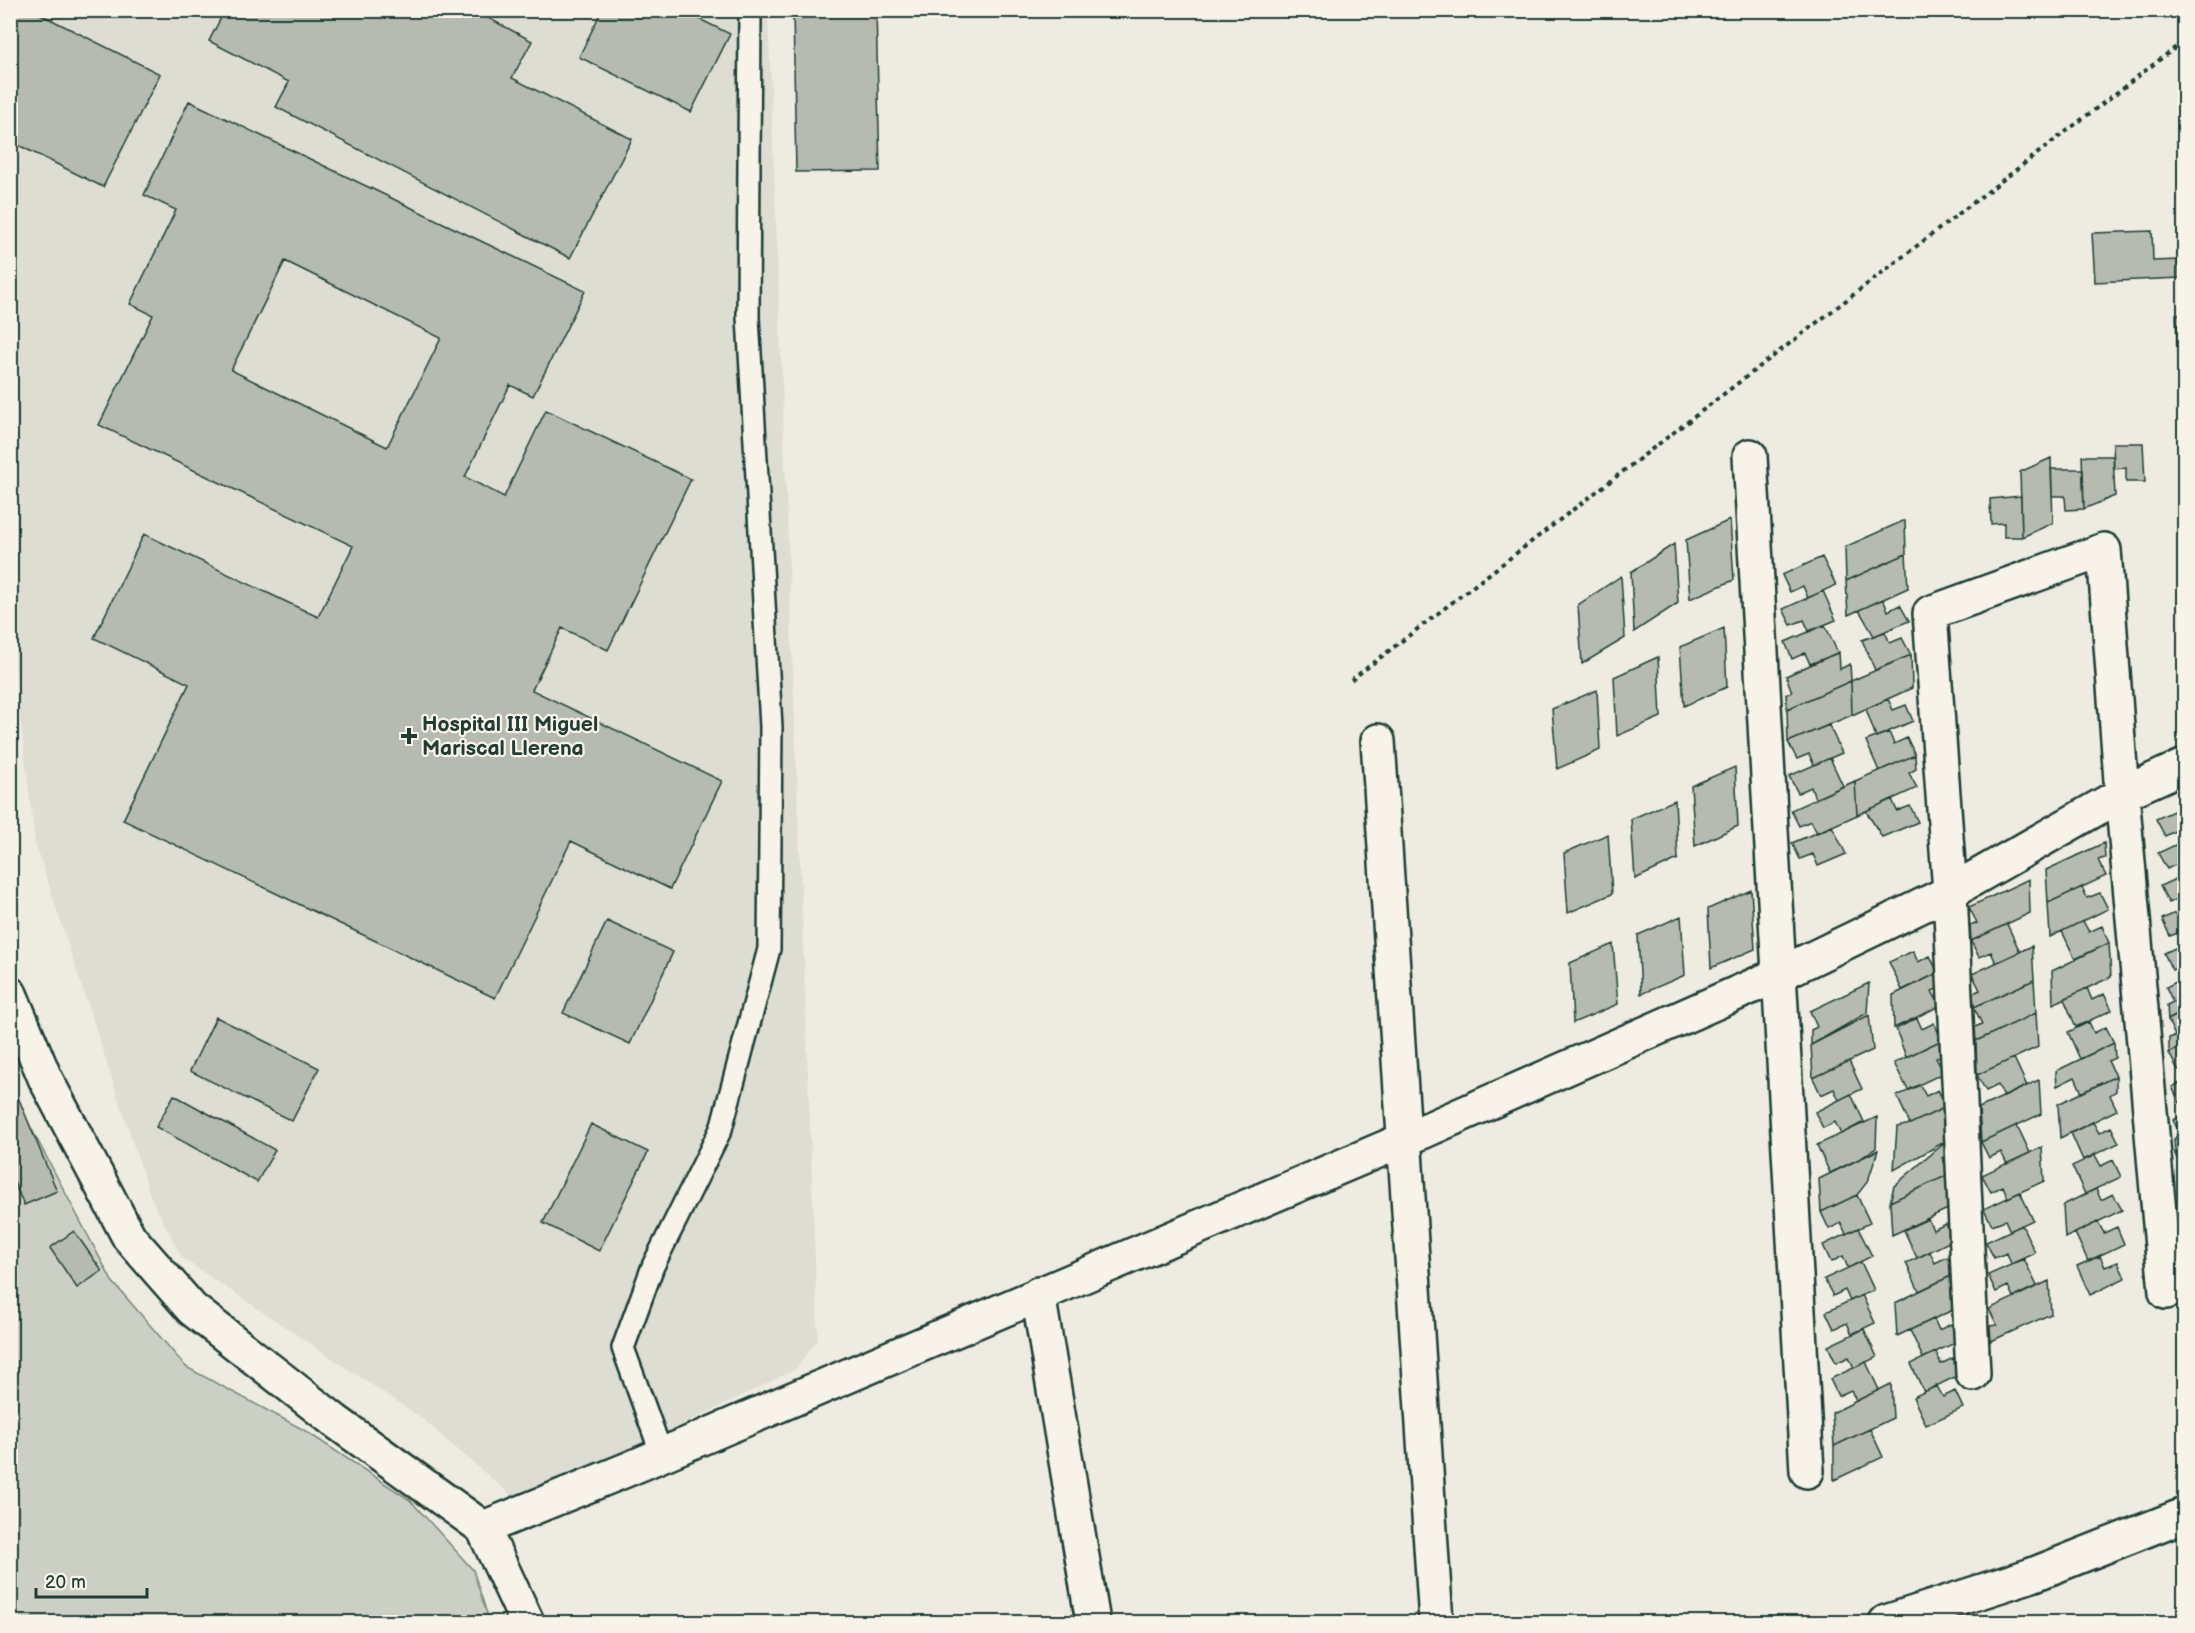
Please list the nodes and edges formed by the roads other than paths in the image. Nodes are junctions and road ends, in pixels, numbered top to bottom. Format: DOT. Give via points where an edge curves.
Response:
graph roads {
  1 [pos="750,10"];
  2 [pos="1750,456"];
  3 [pos="1378,741"];
  4 [pos="2184,766"];
  5 [pos="2122,794"];
  6 [pos="1950,892"];
  7 [pos="1778,975"];
  8 [pos="10,994"];
  9 [pos="1406,1139"];
  10 [pos="2166,1292"];
  11 [pos="1038,1294"];
  12 [pos="1973,1374"];
  13 [pos="662,1455"];
  14 [pos="1808,1471"];
  15 [pos="2184,1515"];
  16 [pos="483,1528"];
  17 [pos="527,1623"];
  18 [pos="1093,1623"];
  19 [pos="1436,1623"];
  20 [pos="1886,1623"];
  1 -- 13 [label="lane" via="748,317 771,727 769,949 722,1129 653,1266 623,1348"];
  2 -- 7 [label="street"];
  3 -- 9 [label="street"];
  4 -- 5 [label="street"];
  5 -- 6 [label="street"];
  5 -- 6 [label="street" via="2104,550 1930,613"];
  5 -- 10 [label="street"];
  6 -- 7 [label="street"];
  6 -- 12 [label="street"];
  7 -- 9 [label="street"];
  7 -- 14 [label="street"];
  8 -- 16 [label="street" via="45,1078 129,1237 192,1309"];
  9 -- 11 [label="street"];
  9 -- 19 [label="street"];
  11 -- 13 [label="street"];
  11 -- 18 [label="street"];
  13 -- 16 [label="street"];
  15 -- 20 [label="street" via="2032,1575"];
  16 -- 17 [label="street"];
}
